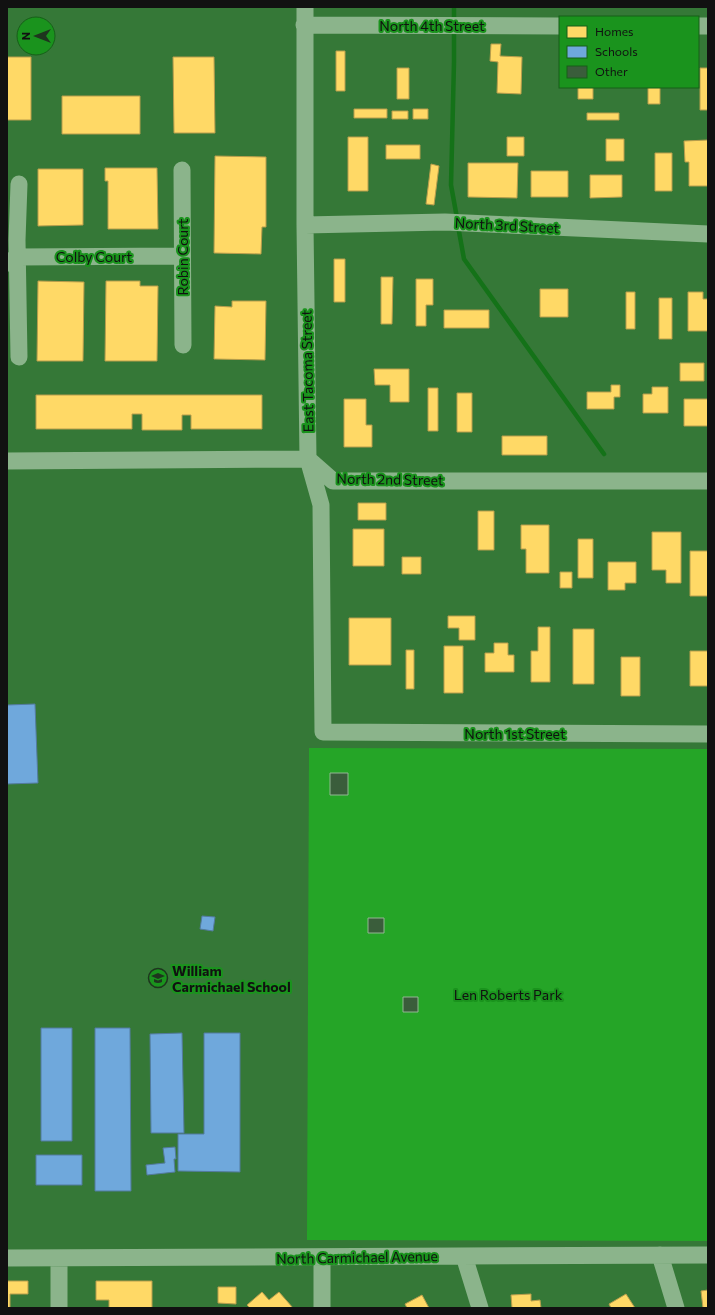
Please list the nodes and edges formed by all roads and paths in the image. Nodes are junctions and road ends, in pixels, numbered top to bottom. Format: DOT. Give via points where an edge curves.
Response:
graph roads {
  1 [pos="304,7"];
  2 [pos="304,25"];
  3 [pos="559,26"];
  4 [pos="182,170"];
  5 [pos="19,184"];
  6 [pos="305,225"];
  7 [pos="708,234"];
  8 [pos="12,240"];
  9 [pos="182,256"];
  10 [pos="12,260"];
  11 [pos="183,345"];
  12 [pos="19,357"];
  13 [pos="308,459"];
  14 [pos="7,461"];
  15 [pos="708,480"];
  16 [pos="323,732"];
  17 [pos="708,734"];
  18 [pos="660,1255"];
  19 [pos="708,1255"];
  20 [pos="464,1256"];
  21 [pos="322,1257"];
  22 [pos="7,1258"];
  23 [pos="59,1258"];
  24 [pos="59,1308"];
  25 [pos="322,1308"];
  26 [pos="480,1308"];
  27 [pos="676,1308"];
  1 -- 2 [label="street, East Tacoma Street"];
  2 -- 3 [label="street, North 4th Street"];
  2 -- 6 [label="street, East Tacoma Street"];
  4 -- 9 [label="street, Robin Court"];
  5 -- 8 [label="street"];
  6 -- 7 [label="street, North 3rd Street" via="445,222"];
  6 -- 13 [label="street, East Tacoma Street"];
  8 -- 10 [label="street"];
  9 -- 10 [label="street, Colby Court"];
  9 -- 11 [label="street, Robin Court"];
  10 -- 12 [label="street"];
  13 -- 14 [label="street"];
  13 -- 15 [label="street, North 2nd Street" via="333,481"];
  13 -- 16 [label="street, East Tacoma Street" via="321,505"];
  16 -- 17 [label="street, North 1st Street"];
  18 -- 19 [label="street, North Carmichael Avenue"];
  18 -- 20 [label="street, North Carmichael Avenue"];
  18 -- 27 [label="street"];
  20 -- 21 [label="street, North Carmichael Avenue"];
  20 -- 26 [label="street"];
  21 -- 23 [label="street, North Carmichael Avenue"];
  21 -- 25 [label="street"];
  22 -- 23 [label="street, North Carmichael Avenue"];
  23 -- 24 [label="street"];
}
